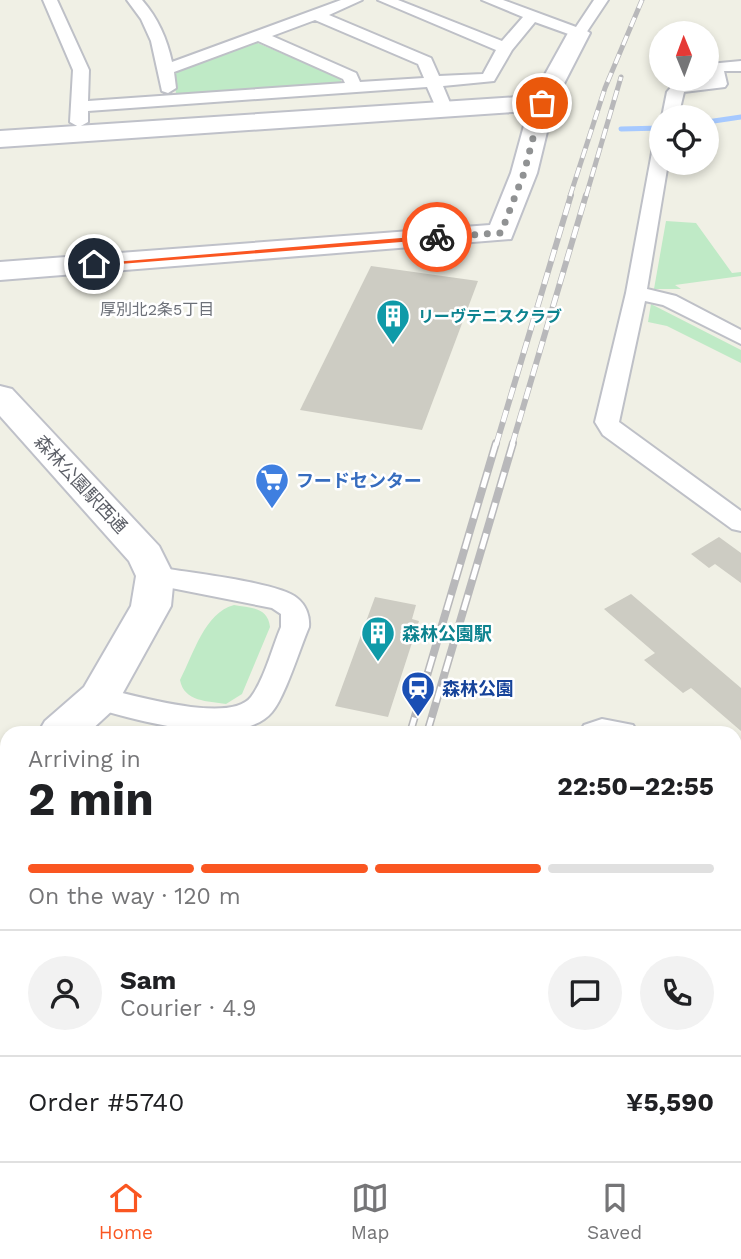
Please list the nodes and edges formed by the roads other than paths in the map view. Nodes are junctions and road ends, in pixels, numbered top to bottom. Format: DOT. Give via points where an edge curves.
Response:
graph roads {
  1 [pos="52,0"];
  2 [pos="134,0"];
  3 [pos="355,0"];
  4 [pos="385,0"];
  5 [pos="489,0"];
  6 [pos="601,0"];
  7 [pos="317,15"];
  8 [pos="532,16"];
  9 [pos="579,33"];
  10 [pos="259,36"];
  11 [pos="505,48"];
  12 [pos="741,66"];
  13 [pos="719,67"];
  14 [pos="166,70"];
  15 [pos="433,81"];
  16 [pos="719,84"];
  17 [pos="354,86"];
  18 [pos="170,100"];
  19 [pos="542,103"];
  20 [pos="698,105"];
  21 [pos="80,106"];
  22 [pos="444,110"];
  23 [pos="79,134"];
  24 [pos="0,139"];
  25 [pos="657,175"];
  26 [pos="0,271"];
  27 [pos="636,293"];
  28 [pos="741,338"];
  29 [pos="0,396"];
  30 [pos="741,523"];
  31 [pos="155,576"];
  32 [pos="99,698"];
  33 [pos="68,726"];
  1 -- 21 [label="street" via="81,70"];
  2 -- 14 [label="street" via="152,23"];
  3 -- 7 [label="street"];
  4 -- 11 [label="street"];
  5 -- 8 [label="street"];
  6 -- 9 [label="street"];
  7 -- 10 [label="street"];
  7 -- 15 [label="street" via="425,61"];
  8 -- 9 [label="street"];
  8 -- 11 [label="street"];
  9 -- 19 [label="street"];
  10 -- 14 [label="street"];
  10 -- 17 [label="street" via="351,76"];
  11 -- 15 [label="street" via="488,78"];
  12 -- 13 [label="street"];
  14 -- 18 [label="street"];
  15 -- 17 [label="street"];
  15 -- 22 [label="street"];
  16 -- 20 [label="street" via="722,100"];
  17 -- 18 [label="street"];
  18 -- 21 [label="street"];
  19 -- 22 [label="street"];
  19 -- 26 [label="street" via="524,173 501,233"];
  21 -- 23 [label="street"];
  22 -- 23 [label="street"];
  23 -- 24 [label="street"];
  25 -- 27 [label="street"];
  27 -- 28 [label="street" via="677,304"];
  27 -- 30 [label="street" via="607,422 611,430"];
  29 -- 31 [label="street, 森林公園駅西通" via="146,555"];
  31 -- 32 [label="street" via="150,606"];
  31 -- 32 [label="street" via="276,599 290,606 297,619 295,628 262,705 242,718 214,721"];
  32 -- 33 [label="street"];
}
